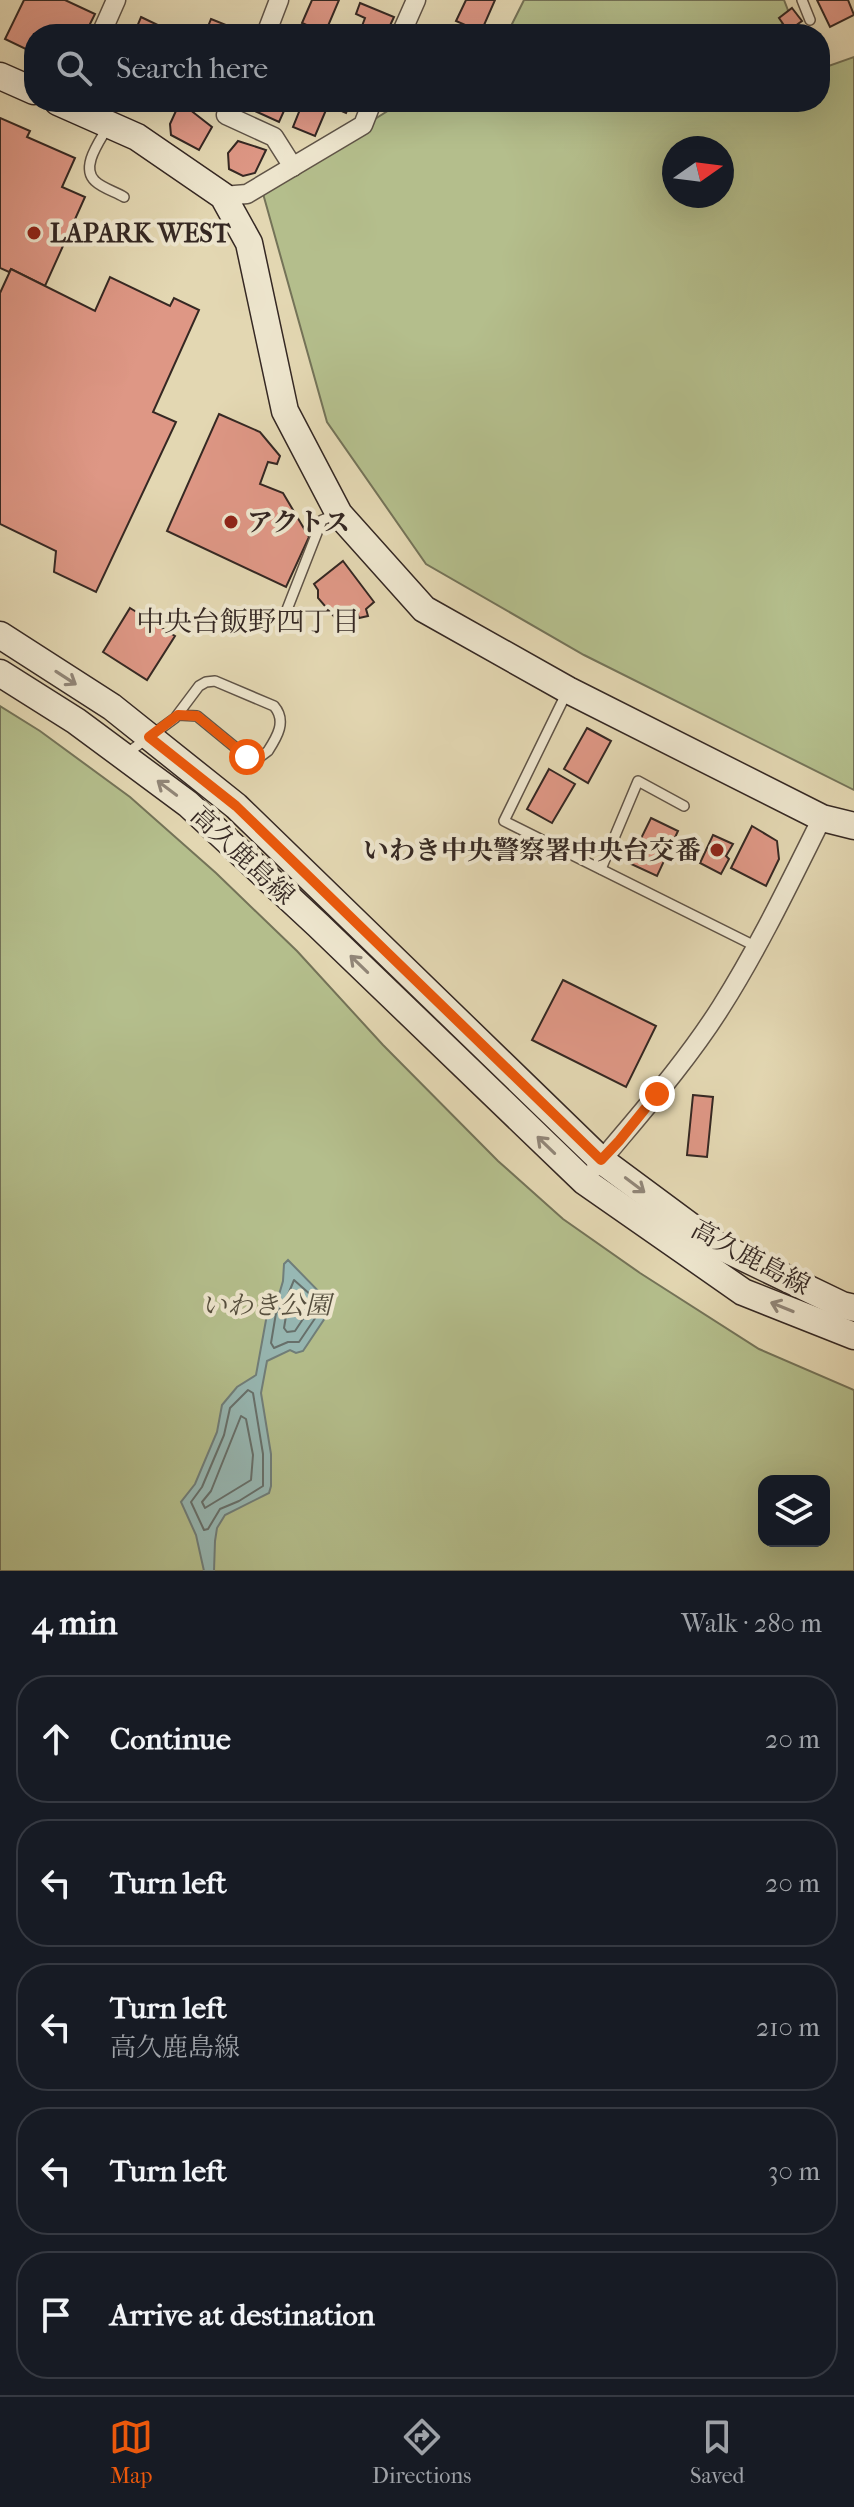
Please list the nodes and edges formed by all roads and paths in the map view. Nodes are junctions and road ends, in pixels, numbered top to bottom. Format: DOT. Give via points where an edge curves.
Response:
graph roads {
  1 [pos="279,0"];
  2 [pos="416,0"];
  3 [pos="802,0"];
  4 [pos="111,2"];
  5 [pos="810,20"];
  6 [pos="104,24"];
  7 [pos="270,24"];
  8 [pos="405,24"];
  9 [pos="0,76"];
  10 [pos="24,87"];
  11 [pos="82,112"];
  12 [pos="227,112"];
  13 [pos="368,112"];
  14 [pos="109,126"];
  15 [pos="293,167"];
  16 [pos="223,196"];
  17 [pos="124,197"];
  18 [pos="339,514"];
  19 [pos="286,612"];
  20 [pos="0,635"];
  21 [pos="0,673"];
  22 [pos="568,690"];
  23 [pos="178,715"];
  24 [pos="149,737"];
  25 [pos="124,756"];
  26 [pos="684,806"];
  27 [pos="822,818"];
  28 [pos="854,826"];
  29 [pos="601,869"];
  30 [pos="757,947"];
  31 [pos="601,1160"];
  32 [pos="584,1181"];
  33 [pos="854,1308"];
  34 [pos="854,1336"];
  1 -- 7 [label="street"];
  2 -- 8 [label="street"];
  3 -- 5 [label="lane"];
  4 -- 6 [label="street"];
  9 -- 10 [label="main road"];
  11 -- 14 [label="main road"];
  12 -- 15 [label="street" via="274,137"];
  13 -- 15 [label="street" via="363,125"];
  14 -- 16 [label="main road" via="137,137"];
  14 -- 17 [label="lane" via="89,170 95,181"];
  15 -- 16 [label="street" via="247,194"];
  16 -- 18 [label="main road" via="249,243 285,411"];
  18 -- 19 [label="lane" via="322,520"];
  18 -- 22 [label="main road" via="424,609"];
  20 -- 24 [label="main road, 高久鹿島線, one-way"];
  21 -- 25 [label="main road, 高久鹿島線"];
  22 -- 27 [label="main road"];
  22 -- 29 [label="lane" via="504,821"];
  23 -- 23 [label="lane" via="199,686 215,681 274,706 281,724 268,751 247,757 197,716"];
  23 -- 24 [label="lane"];
  24 -- 25 [label="lane"];
  24 -- 31 [label="main road, 高久鹿島線" via="236,806"];
  32 -- 25 [label="main road, 高久鹿島線, one-way" via="188,804"];
  26 -- 29 [label="lane" via="638,781"];
  27 -- 28 [label="main road"];
  27 -- 30 [label="street"];
  29 -- 30 [label="lane"];
  30 -- 31 [label="street" via="696,1042"];
  31 -- 32 [label="street"];
  31 -- 33 [label="main road, 高久鹿島線, one-way" via="713,1243"];
  34 -- 32 [label="main road, 高久鹿島線, one-way" via="743,1292"];
}
